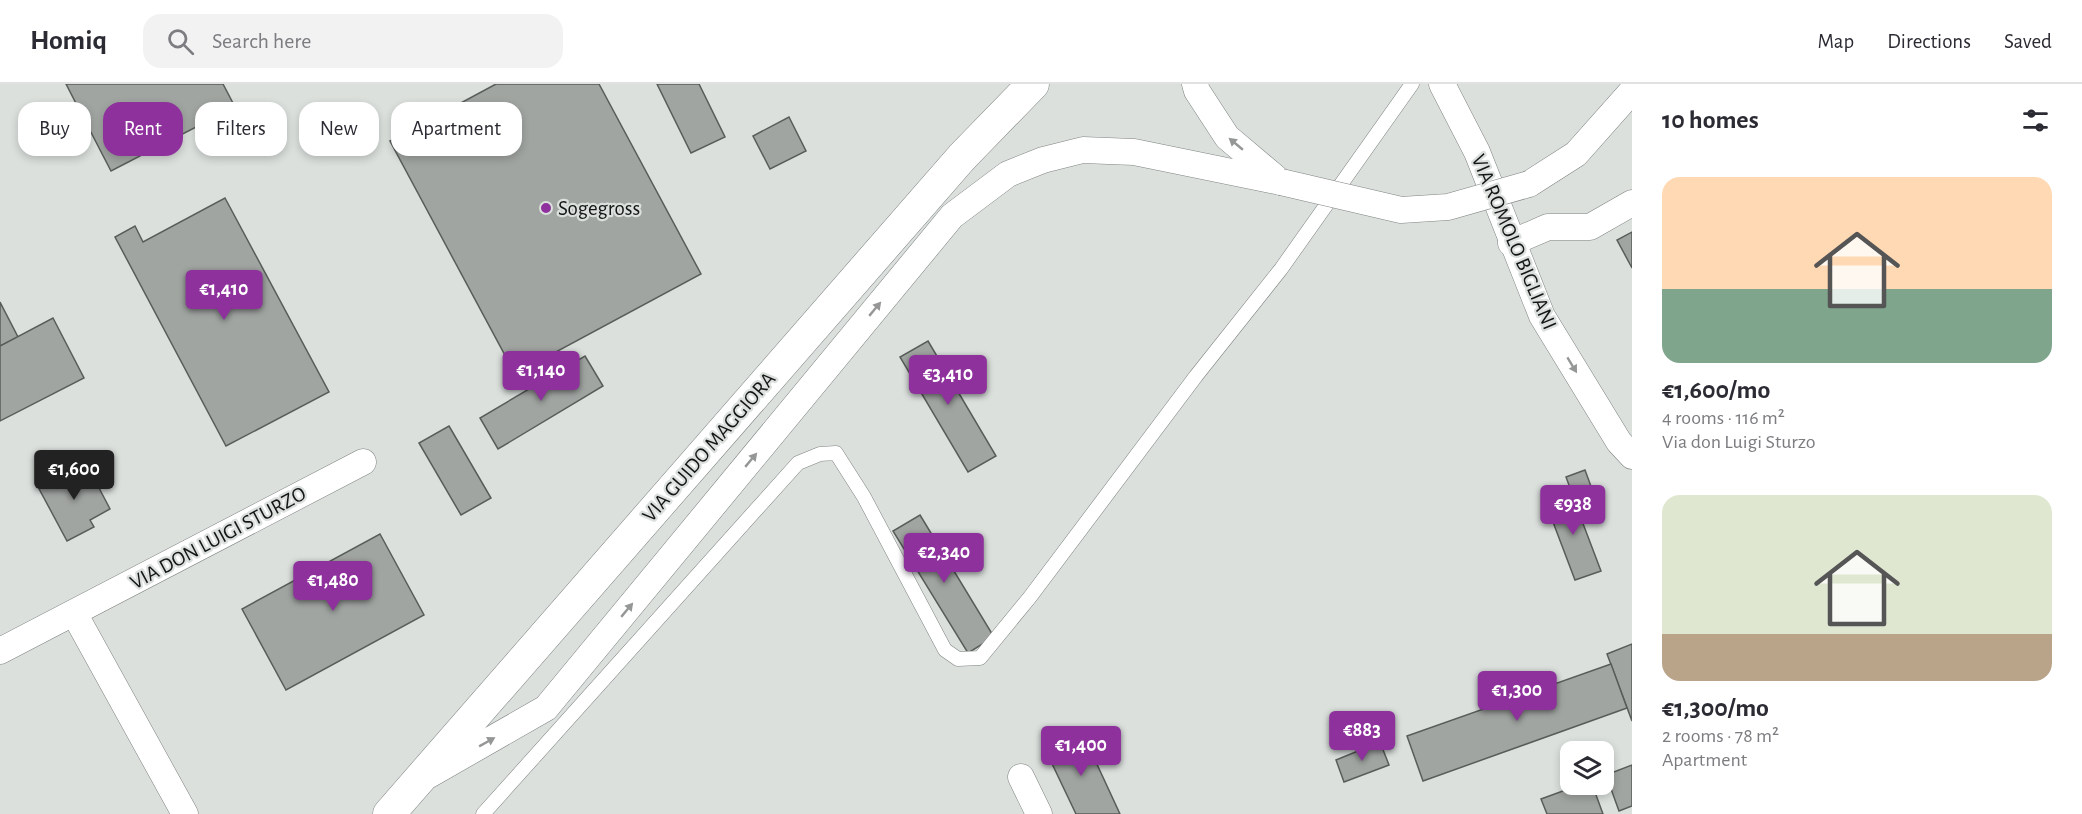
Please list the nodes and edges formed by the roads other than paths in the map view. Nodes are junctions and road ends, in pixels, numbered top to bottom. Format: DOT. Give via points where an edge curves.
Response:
graph roads {
  1 [pos="1033,84"];
  2 [pos="1195,84"];
  3 [pos="1412,84"];
  4 [pos="1442,84"];
  5 [pos="1632,91"];
  6 [pos="1281,182"];
  7 [pos="1632,203"];
  8 [pos="1511,243"];
  9 [pos="1632,456"];
  10 [pos="363,462"];
  11 [pos="74,613"];
  12 [pos="0,651"];
  13 [pos="1021,777"];
  14 [pos="418,780"];
  15 [pos="185,814"];
  16 [pos="388,814"];
  17 [pos="483,814"];
  18 [pos="1039,814"];
  1 -- 14 [label="street, VIA GUIDO MAGGIORA" via="962,157"];
  6 -- 2 [label="street, one-way" via="1227,137"];
  3 -- 17 [label="lane" via="1281,269 980,658 957,659 945,650 853,479 836,453 820,454 798,463"];
  4 -- 8 [label="street, VIA ROMOLO BIGLIANI" via="1477,152"];
  5 -- 6 [label="street, bridge" via="1575,154 1529,184 1448,207 1401,210"];
  14 -- 6 [label="street, one-way" via="546,708 952,216 1008,174 1083,150 1134,152"];
  7 -- 8 [label="street" via="1590,227 1548,227"];
  8 -- 9 [label="street, VIA ROMOLO BIGLIANI, one-way" via="1542,316 1619,442"];
  10 -- 11 [label="street, VIA DON LUIGI STURZO"];
  11 -- 12 [label="street, VIA DON LUIGI STURZO"];
  11 -- 15 [label="street"];
  13 -- 18 [label="street"];
  14 -- 16 [label="street, VIA GUIDO MAGGIORA"];
}
